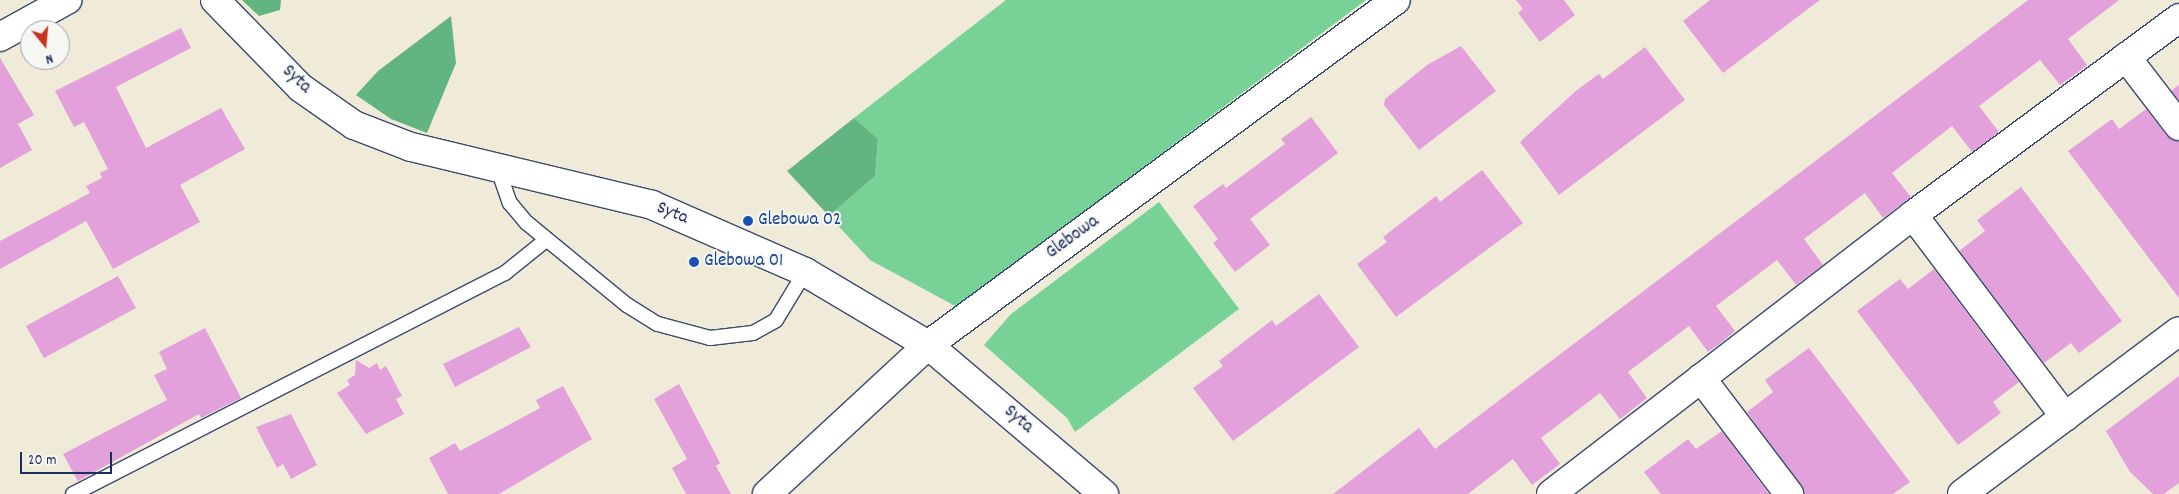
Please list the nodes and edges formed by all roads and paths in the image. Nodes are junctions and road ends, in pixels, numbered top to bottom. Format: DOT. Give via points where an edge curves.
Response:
graph roads {
  1 [pos="67,0"];
  2 [pos="215,0"];
  3 [pos="1396,0"];
  4 [pos="2179,18"];
  5 [pos="0,37"];
  6 [pos="2126,56"];
  7 [pos="2179,126"];
  8 [pos="498,169"];
  9 [pos="1913,215"];
  10 [pos="546,240"];
  11 [pos="805,272"];
  12 [pos="2179,331"];
  13 [pos="928,345"];
  14 [pos="1701,378"];
  15 [pos="2065,417"];
  16 [pos="73,494"];
  17 [pos="767,494"];
  18 [pos="1104,494"];
  19 [pos="1551,494"];
  20 [pos="1789,494"];
  21 [pos="1962,494"];
  1 -- 5 [label="street"];
  2 -- 8 [label="street, Syta" via="301,88 354,125 411,147"];
  3 -- 13 [label="street, Glebowa"];
  4 -- 6 [label="street"];
  6 -- 7 [label="street"];
  6 -- 9 [label="street"];
  8 -- 10 [label="lane" via="510,203"];
  8 -- 11 [label="street, Syta" via="652,206"];
  9 -- 14 [label="street"];
  9 -- 15 [label="street"];
  10 -- 11 [label="lane" via="650,320 710,338 736,338 776,320"];
  10 -- 16 [label="lane" via="505,273"];
  11 -- 13 [label="street, Syta"];
  12 -- 15 [label="street"];
  13 -- 17 [label="street, Glebowa"];
  13 -- 18 [label="street, Syta"];
  14 -- 19 [label="street"];
  14 -- 20 [label="street"];
  15 -- 21 [label="street"];
}
